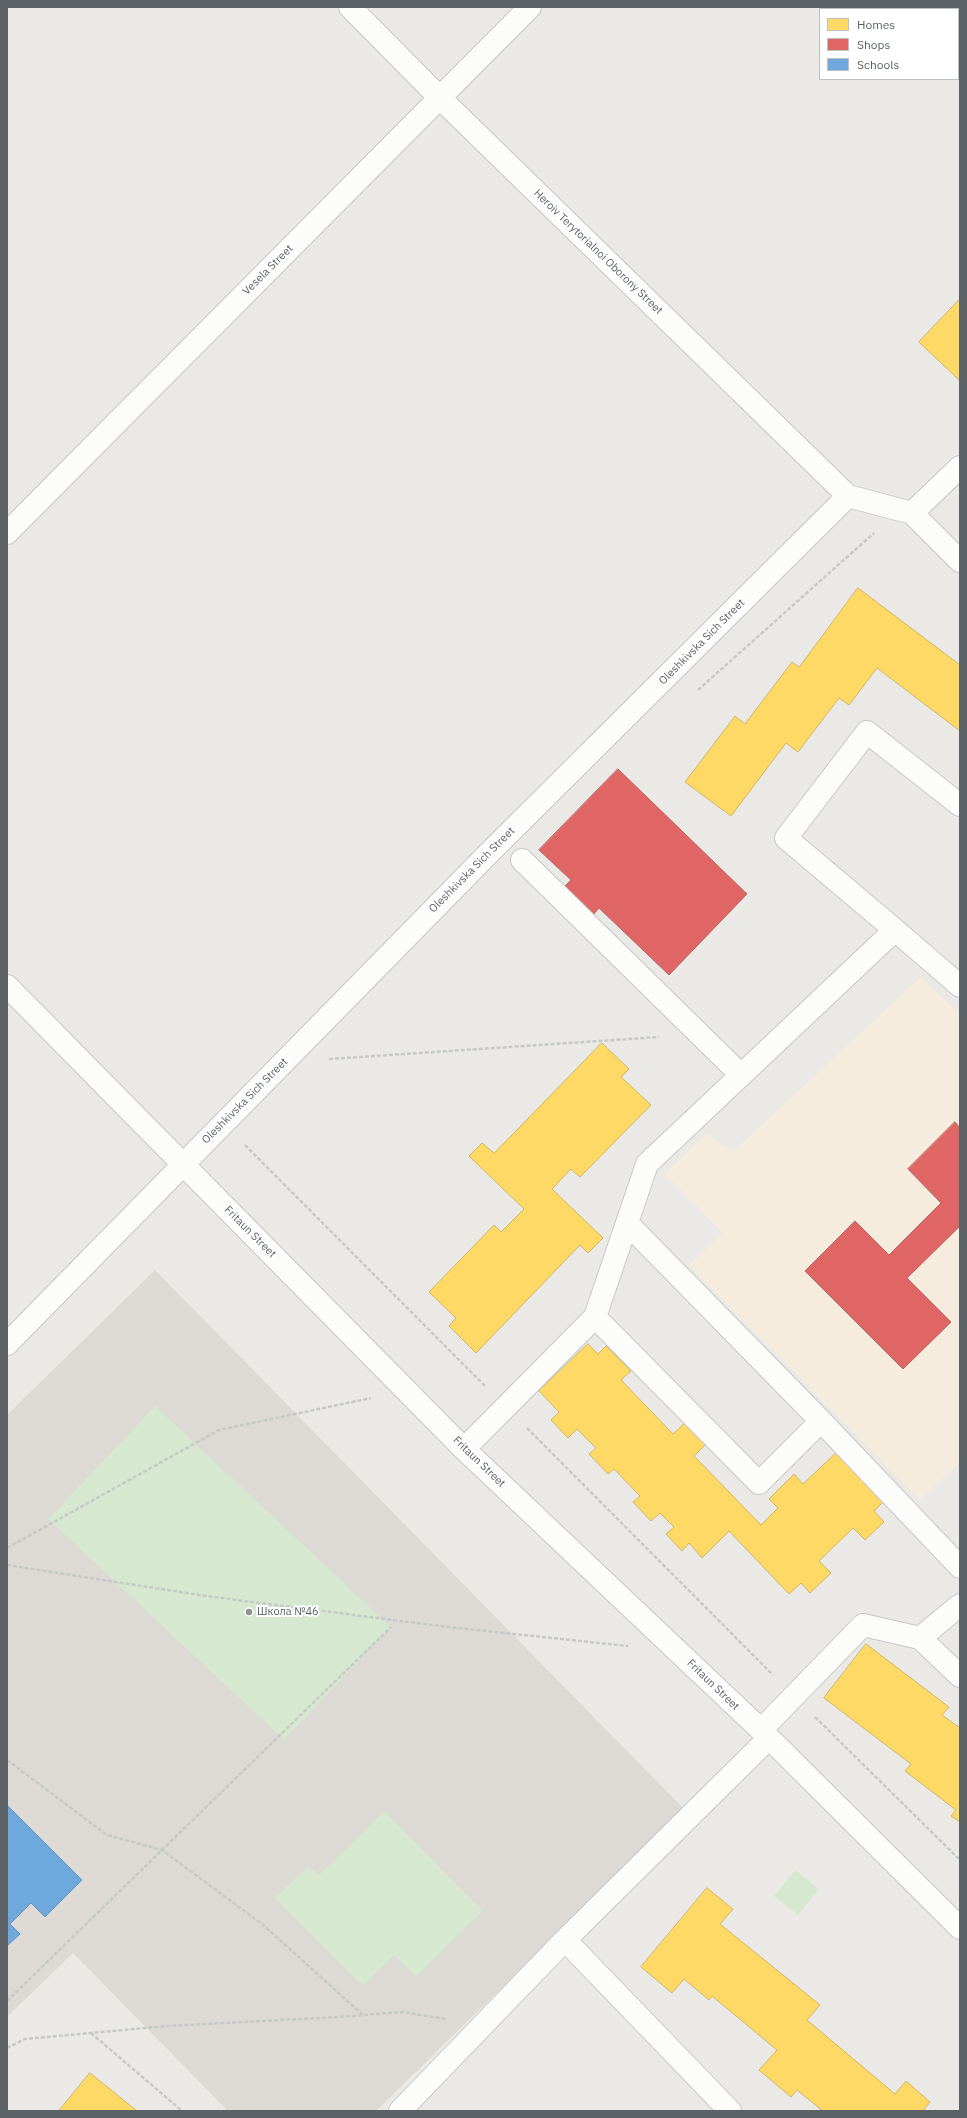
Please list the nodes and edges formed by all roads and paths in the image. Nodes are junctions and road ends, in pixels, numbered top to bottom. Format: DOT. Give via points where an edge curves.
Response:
graph roads {
  1 [pos="350,7"];
  2 [pos="530,7"];
  3 [pos="440,98"];
  4 [pos="960,467"];
  5 [pos="848,496"];
  6 [pos="912,513"];
  7 [pos="7,533"];
  8 [pos="960,561"];
  9 [pos="692,695"];
  10 [pos="960,805"];
  11 [pos="522,860"];
  12 [pos="896,930"];
  13 [pos="7,986"];
  14 [pos="960,986"];
  15 [pos="699,1034"];
  16 [pos="283,1062"];
  17 [pos="741,1075"];
  18 [pos="223,1123"];
  19 [pos="183,1164"];
  20 [pos="627,1223"];
  21 [pos="595,1317"];
  22 [pos="7,1344"];
  23 [pos="406,1390"];
  24 [pos="505,1407"];
  25 [pos="821,1421"];
  26 [pos="464,1448"];
  27 [pos="7,1548"];
  28 [pos="7,1565"];
  29 [pos="960,1567"];
  30 [pos="960,1604"];
  31 [pos="391,1627"];
  32 [pos="920,1638"];
  33 [pos="630,1646"];
  34 [pos="960,1676"];
  35 [pos="794,1697"];
  36 [pos="765,1734"];
  37 [pos="7,1760"];
  38 [pos="162,1850"];
  39 [pos="960,1860"];
  40 [pos="960,1928"];
  41 [pos="565,1940"];
  42 [pos="7,2001"];
  43 [pos="364,2015"];
  44 [pos="483,2026"];
  45 [pos="90,2033"];
  46 [pos="7,2048"];
  47 [pos="182,2111"];
  48 [pos="400,2111"];
  49 [pos="730,2111"];
  1 -- 3 [label="street, Heroiv Terytorialnoi Oborony Street"];
  2 -- 3 [label="street, Vesela Street"];
  3 -- 5 [label="street, Heroiv Terytorialnoi Oborony Street"];
  3 -- 7 [label="street, Vesela Street"];
  4 -- 6 [label="street"];
  5 -- 6 [label="street"];
  5 -- 9 [label="path" via="875,532"];
  5 -- 16 [label="street, Oleshkivska Sich Street"];
  6 -- 8 [label="street"];
  10 -- 12 [label="street" via="867,732 786,838"];
  11 -- 15 [label="street"];
  12 -- 14 [label="street"];
  12 -- 17 [label="street"];
  13 -- 19 [label="street, Fritaun Street"];
  15 -- 16 [label="path"];
  15 -- 17 [label="street"];
  16 -- 18 [label="street, Oleshkivska Sich Street"];
  17 -- 20 [label="street" via="647,1164"];
  18 -- 19 [label="street, Oleshkivska Sich Street"];
  18 -- 24 [label="path"];
  19 -- 22 [label="street, Oleshkivska Sich Street"];
  19 -- 23 [label="street, Fritaun Street"];
  20 -- 21 [label="street"];
  20 -- 25 [label="street"];
  21 -- 24 [label="street"];
  21 -- 25 [label="street" via="759,1483"];
  23 -- 26 [label="street, Fritaun Street"];
  23 -- 27 [label="path" via="219,1430"];
  24 -- 26 [label="street"];
  24 -- 35 [label="path"];
  25 -- 29 [label="street"];
  26 -- 36 [label="street, Fritaun Street"];
  28 -- 33 [label="path" via="206,1596 448,1627"];
  30 -- 32 [label="street"];
  31 -- 38 [label="path"];
  32 -- 34 [label="street"];
  32 -- 35 [label="street" via="863,1625"];
  35 -- 36 [label="street"];
  35 -- 39 [label="path"];
  36 -- 40 [label="street, Fritaun Street"];
  36 -- 41 [label="street"];
  37 -- 38 [label="path" via="107,1835"];
  38 -- 42 [label="path"];
  38 -- 43 [label="path" via="262,1924"];
  41 -- 44 [label="street"];
  41 -- 49 [label="street"];
  43 -- 44 [label="path" via="402,2012"];
  43 -- 45 [label="path"];
  44 -- 48 [label="street"];
  45 -- 46 [label="path" via="25,2039"];
  45 -- 47 [label="path"];
}
